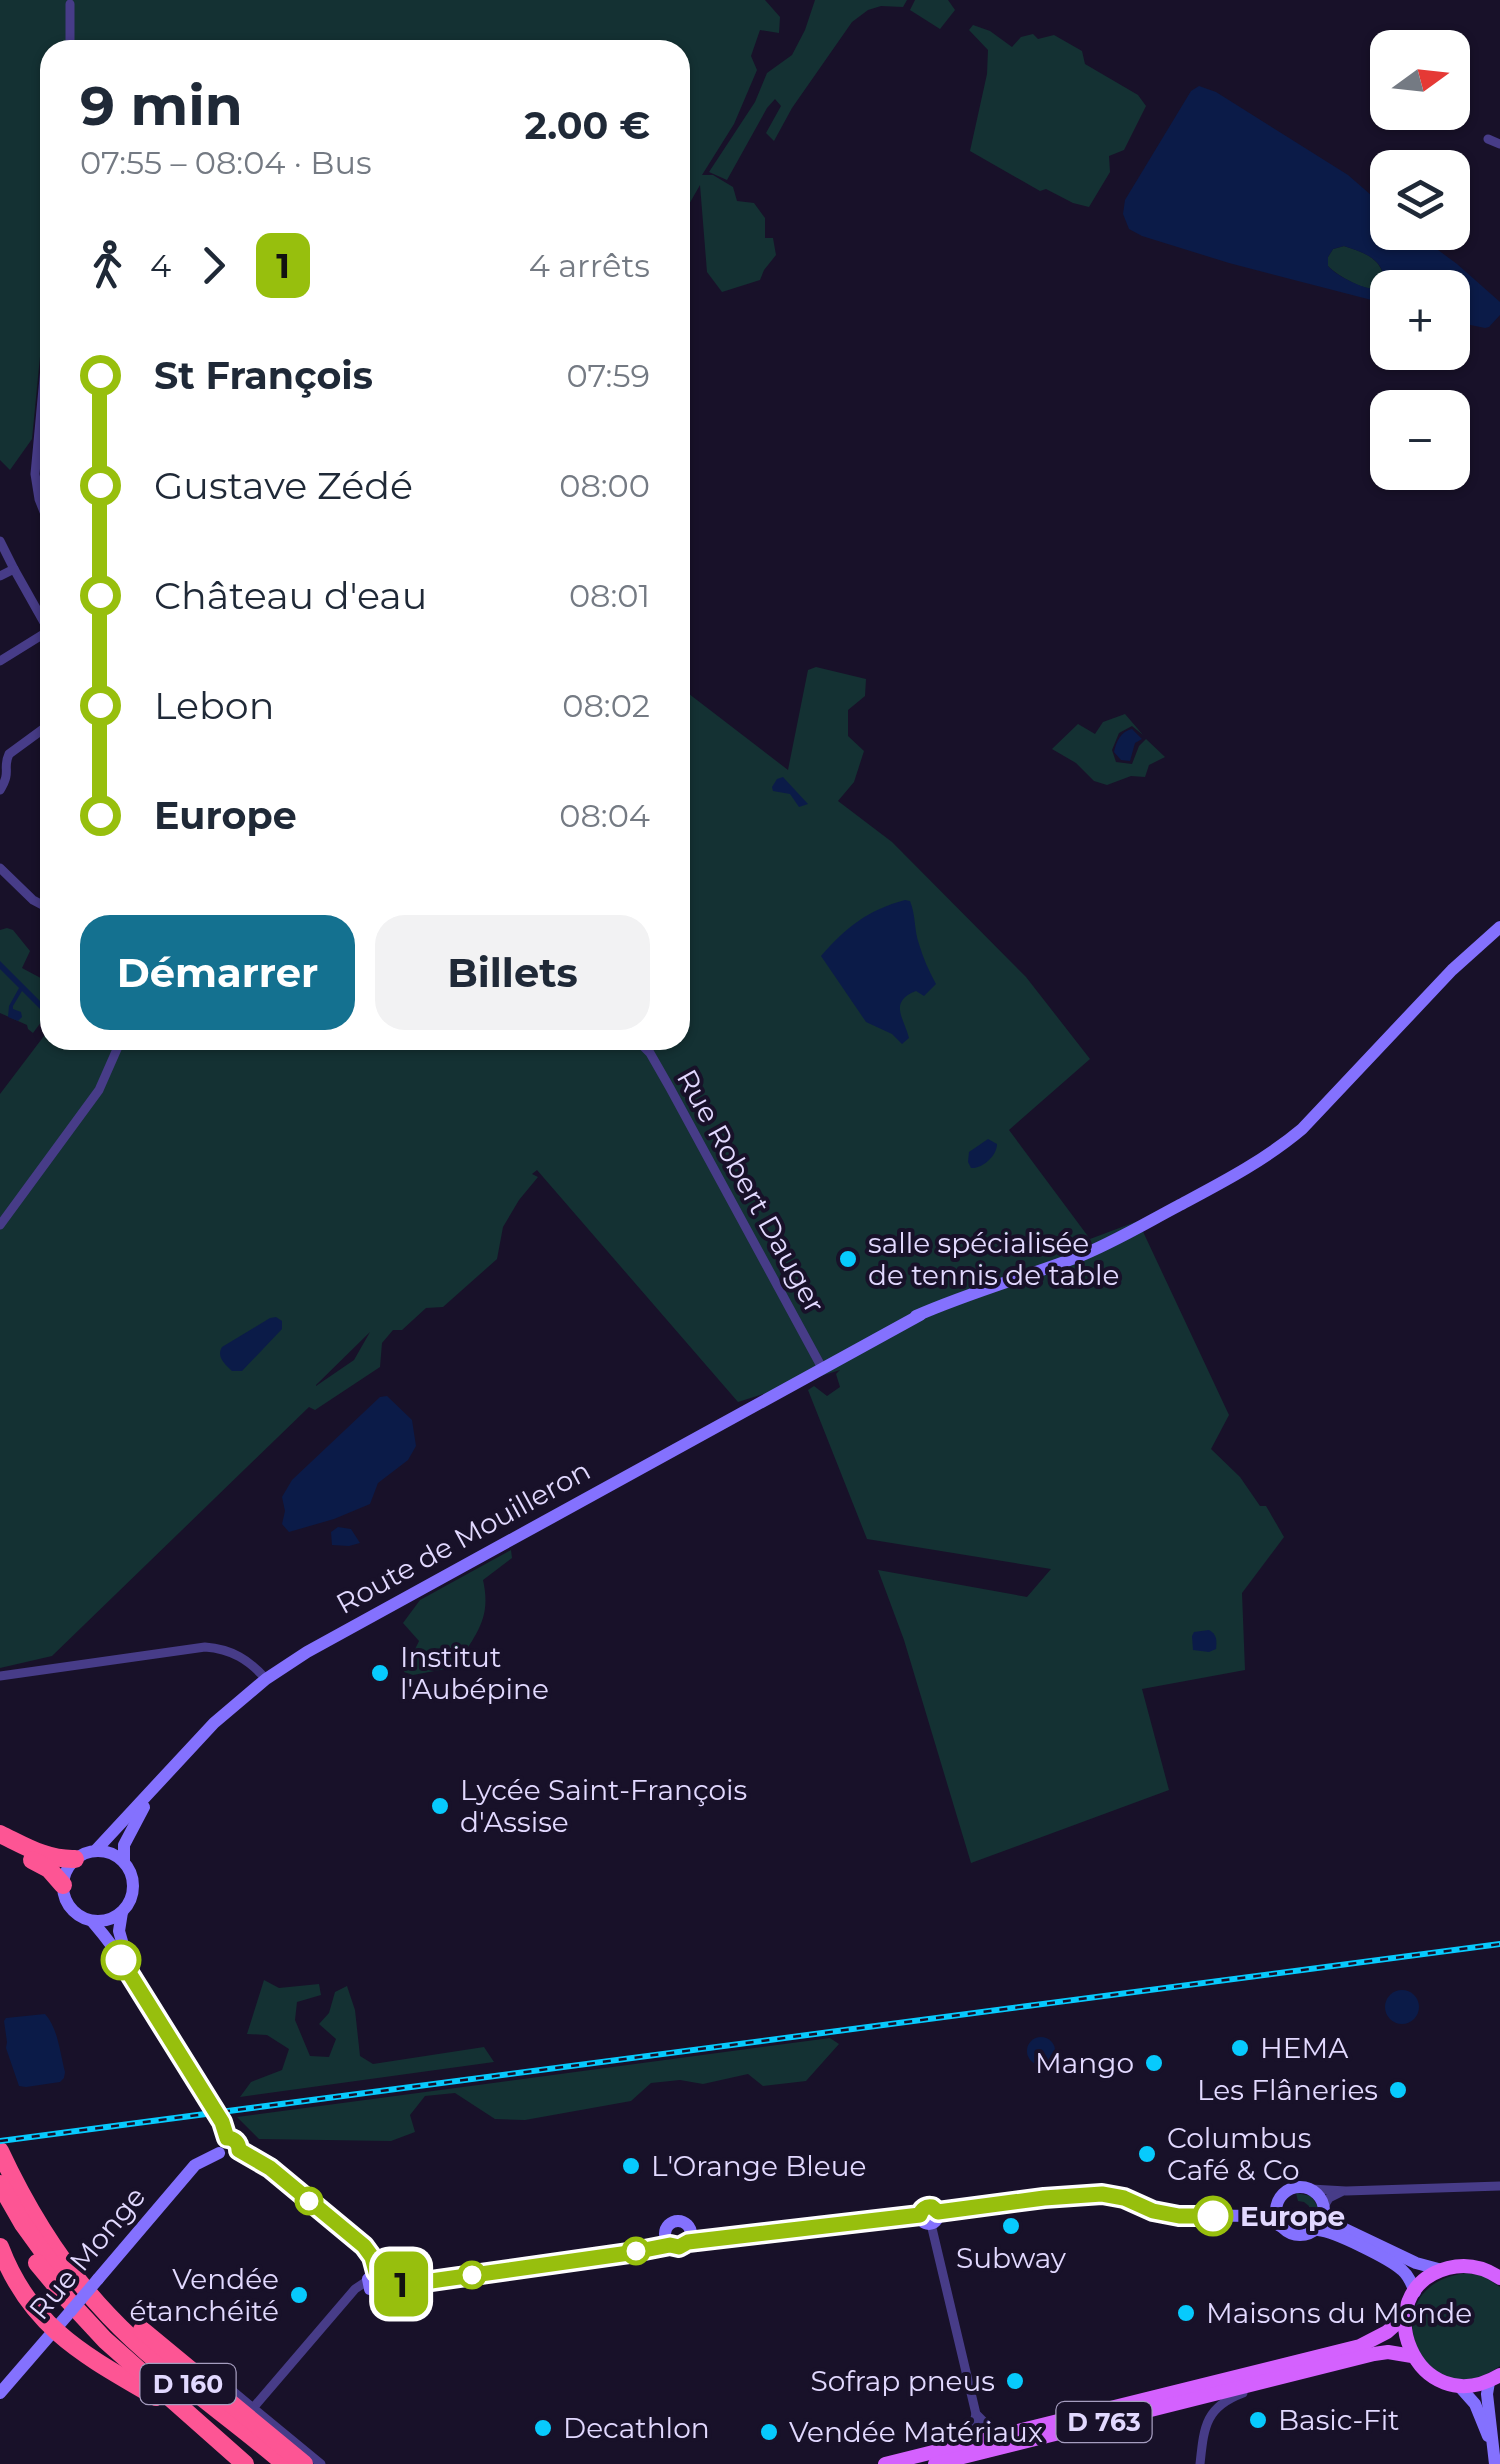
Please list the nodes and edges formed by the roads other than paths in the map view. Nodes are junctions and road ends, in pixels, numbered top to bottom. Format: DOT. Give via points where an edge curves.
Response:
graph roads {
  1 [pos="70,4"];
  2 [pos="70,40"];
  3 [pos="1488,139"];
  4 [pos="1500,144"];
  5 [pos="40,414"];
  6 [pos="40,502"];
  7 [pos="0,541"];
  8 [pos="14,569"];
  9 [pos="0,576"];
  10 [pos="40,614"];
  11 [pos="40,638"];
  12 [pos="0,661"];
  13 [pos="40,731"];
  14 [pos="0,790"];
  15 [pos="0,868"];
  16 [pos="40,904"];
  17 [pos="1500,927"];
  18 [pos="116,1050"];
  19 [pos="647,1050"];
  20 [pos="0,1224"];
  21 [pos="920,1314"];
  22 [pos="836,1362"];
  23 [pos="820,1365"];
  24 [pos="772,1397"];
  25 [pos="687,1443"];
  26 [pos="0,1676"];
  27 [pos="266,1680"];
  28 [pos="166,1776"];
  29 [pos="0,1834"];
  30 [pos="0,1844"];
  31 [pos="96,1850"];
  32 [pos="75,1859"];
  33 [pos="124,1862"];
  34 [pos="63,1885"];
  35 [pos="122,1912"];
  36 [pos="92,1921"];
  37 [pos="138,1984"];
  38 [pos="227,2138"];
  39 [pos="239,2150"];
  40 [pos="0,2151"];
  41 [pos="218,2153"];
  42 [pos="0,2184"];
  43 [pos="1500,2186"];
  44 [pos="1312,2189"];
  45 [pos="1346,2192"];
  46 [pos="0,2204"];
  47 [pos="1276,2208"];
  48 [pos="1324,2211"];
  49 [pos="1253,2216"];
  50 [pos="929,2217"];
  51 [pos="1280,2226"];
  52 [pos="666,2230"];
  53 [pos="1316,2230"];
  54 [pos="689,2236"];
  55 [pos="670,2245"];
  56 [pos="0,2248"];
  57 [pos="642,2250"];
  58 [pos="1442,2270"];
  59 [pos="76,2276"];
  60 [pos="1500,2278"];
  61 [pos="372,2282"];
  62 [pos="1415,2292"];
  63 [pos="1405,2316"];
  64 [pos="54,2331"];
  65 [pos="1412,2356"];
  66 [pos="216,2377"];
  67 [pos="1494,2378"];
  68 [pos="1274,2380"];
  69 [pos="1459,2386"];
  70 [pos="0,2393"];
  71 [pos="253,2408"];
  72 [pos="976,2414"];
  73 [pos="206,2432"];
  74 [pos="1010,2433"];
  75 [pos="1493,2448"];
  76 [pos="928,2460"];
  77 [pos="244,2464"];
  78 [pos="269,2464"];
  79 [pos="284,2464"];
  80 [pos="304,2464"];
  81 [pos="322,2464"];
  82 [pos="885,2464"];
  83 [pos="1200,2464"];
  84 [pos="1496,2464"];
  1 -- 2 [label="street"];
  3 -- 4 [label="street"];
  5 -- 6 [label="street" via="34,474"];
  7 -- 8 [label="street"];
  8 -- 9 [label="street"];
  8 -- 10 [label="street"];
  11 -- 12 [label="street"];
  13 -- 14 [label="street" via="9,754"];
  15 -- 16 [label="street"];
  17 -- 21 [label="street" via="1279,1149 1078,1256"];
  18 -- 20 [label="street" via="99,1090"];
  19 -- 23 [label="street, Rue Robert Dauger"];
  21 -- 22 [label="street, Route de Mouilleron"];
  21 -- 23 [label="street, Route de Mouilleron"];
  22 -- 23 [label="street"];
  22 -- 24 [label="street, Route de Mouilleron"];
  23 -- 24 [label="street"];
  23 -- 25 [label="street, Route de Mouilleron"];
  24 -- 25 [label="street, Route de Mouilleron"];
  25 -- 27 [label="street, Route de Mouilleron"];
  26 -- 27 [label="street" via="205,1646 236,1654"];
  27 -- 28 [label="street, Route de Mouilleron"];
  28 -- 31 [label="street"];
  28 -- 33 [label="street" via="133,1826"];
  29 -- 32 [label="highway" via="44,1856"];
  30 -- 34 [label="highway" via="50,1869"];
  31 -- 32 [label="street"];
  31 -- 33 [label="street"];
  32 -- 34 [label="street"];
  33 -- 35 [label="street" via="134,1886"];
  34 -- 36 [label="street" via="69,1906"];
  35 -- 36 [label="street"];
  35 -- 37 [label="street" via="119,1931"];
  36 -- 37 [label="street"];
  37 -- 38 [label="street"];
  38 -- 39 [label="street"];
  38 -- 41 [label="street"];
  39 -- 41 [label="street" via="230,2159"];
  39 -- 61 [label="street" via="364,2246 372,2257"];
  40 -- 59 [label="highway, D 160"];
  41 -- 64 [label="street, Rue Monge, bridge" via="195,2165"];
  42 -- 78 [label="highway, D 160" via="46,2258 106,2326"];
  43 -- 45 [label="street"];
  44 -- 45 [label="street"];
  44 -- 47 [label="street" via="1286,2190"];
  44 -- 48 [label="street"];
  45 -- 48 [label="street" via="1336,2193"];
  46 -- 73 [label="highway" via="38,2264 88,2323"];
  47 -- 49 [label="street"];
  47 -- 51 [label="street"];
  48 -- 53 [label="street"];
  48 -- 58 [label="street" via="1332,2223"];
  49 -- 50 [label="street" via="1179,2216 1102,2194"];
  49 -- 51 [label="street"];
  50 -- 54 [label="street" via="722,2240"];
  50 -- 72 [label="street"];
  51 -- 53 [label="street" via="1296,2235"];
  52 -- 54 [label="street" via="684,2222"];
  52 -- 55 [label="street"];
  52 -- 57 [label="street"];
  53 -- 62 [label="street" via="1401,2269"];
  54 -- 55 [label="street" via="679,2247"];
  55 -- 57 [label="street"];
  56 -- 64 [label="highway"];
  57 -- 61 [label="street" via="410,2284 388,2284 383,2274"];
  58 -- 60 [label="main road" via="1475,2266"];
  58 -- 62 [label="main road"];
  59 -- 79 [label="highway, D 160" via="112,2320"];
  59 -- 80 [label="highway"];
  61 -- 71 [label="street" via="355,2288"];
  62 -- 63 [label="main road"];
  63 -- 65 [label="main road"];
  63 -- 74 [label="main road, D 763" via="1360,2346"];
  64 -- 70 [label="street, Rue Monge"];
  64 -- 73 [label="highway"];
  65 -- 68 [label="main road, D 763" via="1374,2354"];
  65 -- 69 [label="main road" via="1440,2382"];
  66 -- 71 [label="street"];
  67 -- 69 [label="main road"];
  67 -- 75 [label="street" via="1486,2394"];
  68 -- 76 [label="main road, D 763"];
  68 -- 83 [label="street" via="1215,2409"];
  69 -- 75 [label="street"];
  71 -- 81 [label="street"];
  72 -- 74 [label="street" via="991,2430"];
  72 -- 76 [label="street" via="965,2438"];
  73 -- 77 [label="highway, D 160"];
  74 -- 76 [label="main road, D 763"];
  75 -- 84 [label="street"];
  76 -- 82 [label="main road, D 763"];
}
